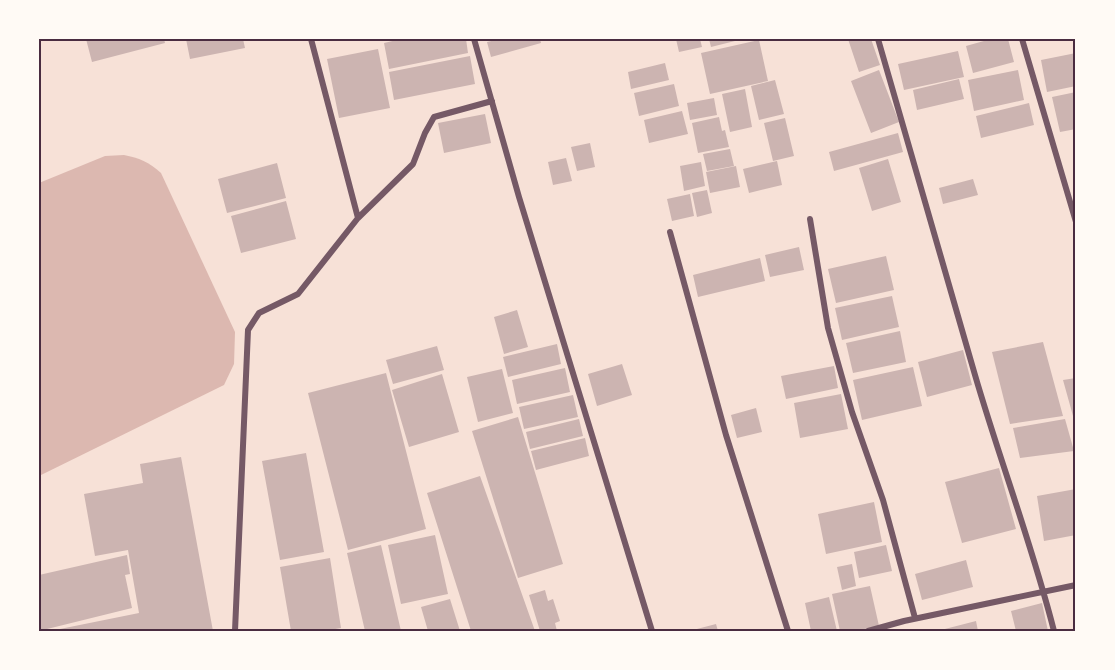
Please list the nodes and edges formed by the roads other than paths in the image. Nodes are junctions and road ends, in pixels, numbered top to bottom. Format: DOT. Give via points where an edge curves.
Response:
graph roads {
  1 [pos="311,39"];
  2 [pos="474,39"];
  3 [pos="878,39"];
  4 [pos="1022,39"];
  5 [pos="492,101"];
  6 [pos="358,218"];
  7 [pos="810,219"];
  8 [pos="1076,222"];
  9 [pos="670,232"];
  10 [pos="1076,585"];
  11 [pos="1044,591"];
  12 [pos="915,618"];
  13 [pos="236,631"];
  14 [pos="652,631"];
  15 [pos="788,631"];
  16 [pos="868,631"];
  17 [pos="1054,631"];
  1 -- 6 [label="street"];
  2 -- 5 [label="street"];
  3 -- 11 [label="street" via="975,376"];
  4 -- 8 [label="street"];
  5 -- 6 [label="street" via="434,117 413,164"];
  5 -- 14 [label="street"];
  6 -- 13 [label="street" via="298,294 259,314 248,330"];
  7 -- 12 [label="street" via="828,328 883,500"];
  9 -- 15 [label="street" via="726,435"];
  10 -- 11 [label="street"];
  11 -- 12 [label="street"];
  11 -- 17 [label="street"];
  12 -- 16 [label="street"];
}
